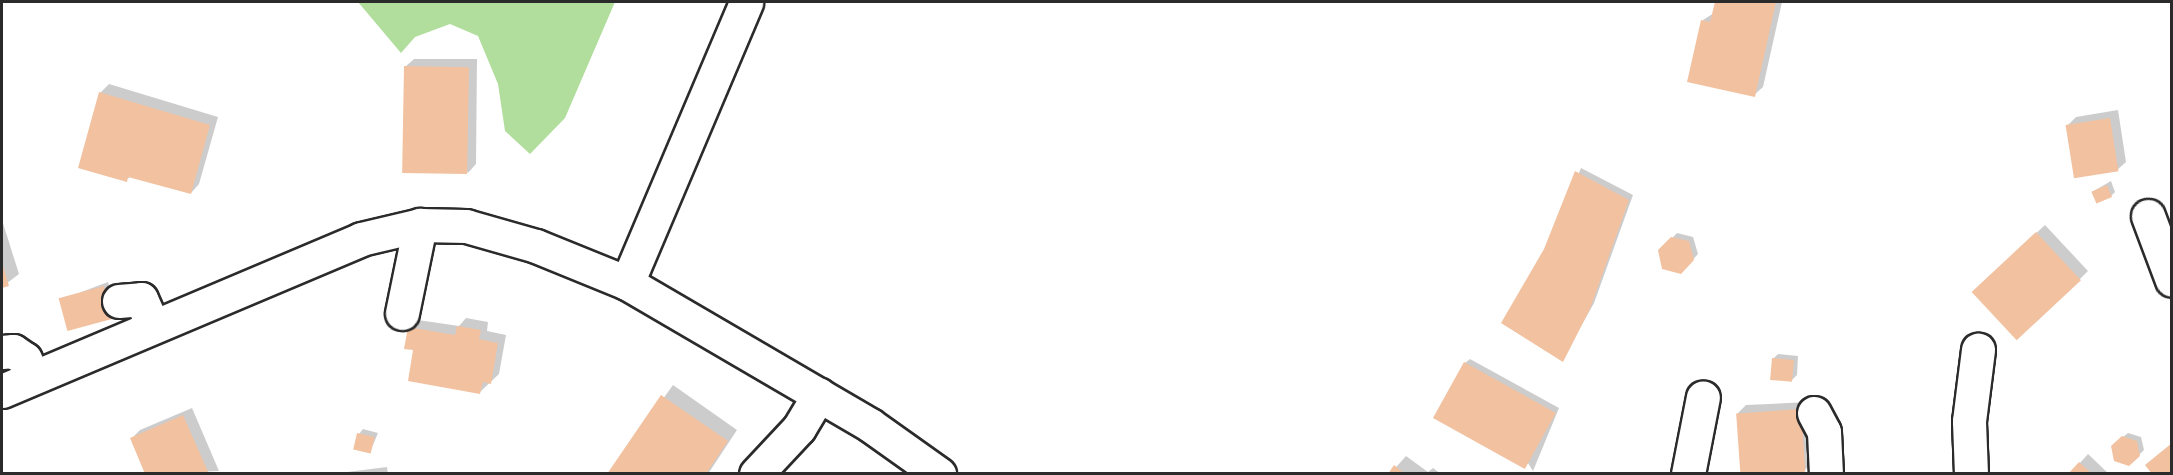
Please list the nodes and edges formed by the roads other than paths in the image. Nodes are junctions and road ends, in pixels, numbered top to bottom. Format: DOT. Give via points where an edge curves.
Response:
graph roads {
  1 [pos="746,2"];
  2 [pos="2148,216"];
  3 [pos="420,225"];
  4 [pos="2172,280"];
  5 [pos="627,283"];
  6 [pos="119,301"];
  7 [pos="402,313"];
  8 [pos="153,326"];
  9 [pos="1978,350"];
  10 [pos="2,352"];
  11 [pos="33,377"];
  12 [pos="2,391"];
  13 [pos="819,395"];
  14 [pos="1703,397"];
  15 [pos="1814,413"];
  16 [pos="756,474"];
  17 [pos="939,474"];
  18 [pos="1688,474"];
  19 [pos="1826,474"];
  20 [pos="1971,474"];
  1 -- 5 [label="street"];
  2 -- 4 [label="street"];
  3 -- 5 [label="street" via="466,226 536,246"];
  3 -- 7 [label="street"];
  3 -- 8 [label="street" via="362,239"];
  5 -- 13 [label="street"];
  6 -- 8 [label="street" via="141,299"];
  8 -- 11 [label="street"];
  9 -- 20 [label="street" via="1968,421"];
  10 -- 11 [label="street" via="13,351 25,359"];
  11 -- 12 [label="street"];
  13 -- 16 [label="street" via="799,428"];
  13 -- 17 [label="street"];
  14 -- 18 [label="street"];
  15 -- 19 [label="street" via="1824,432"];
}
